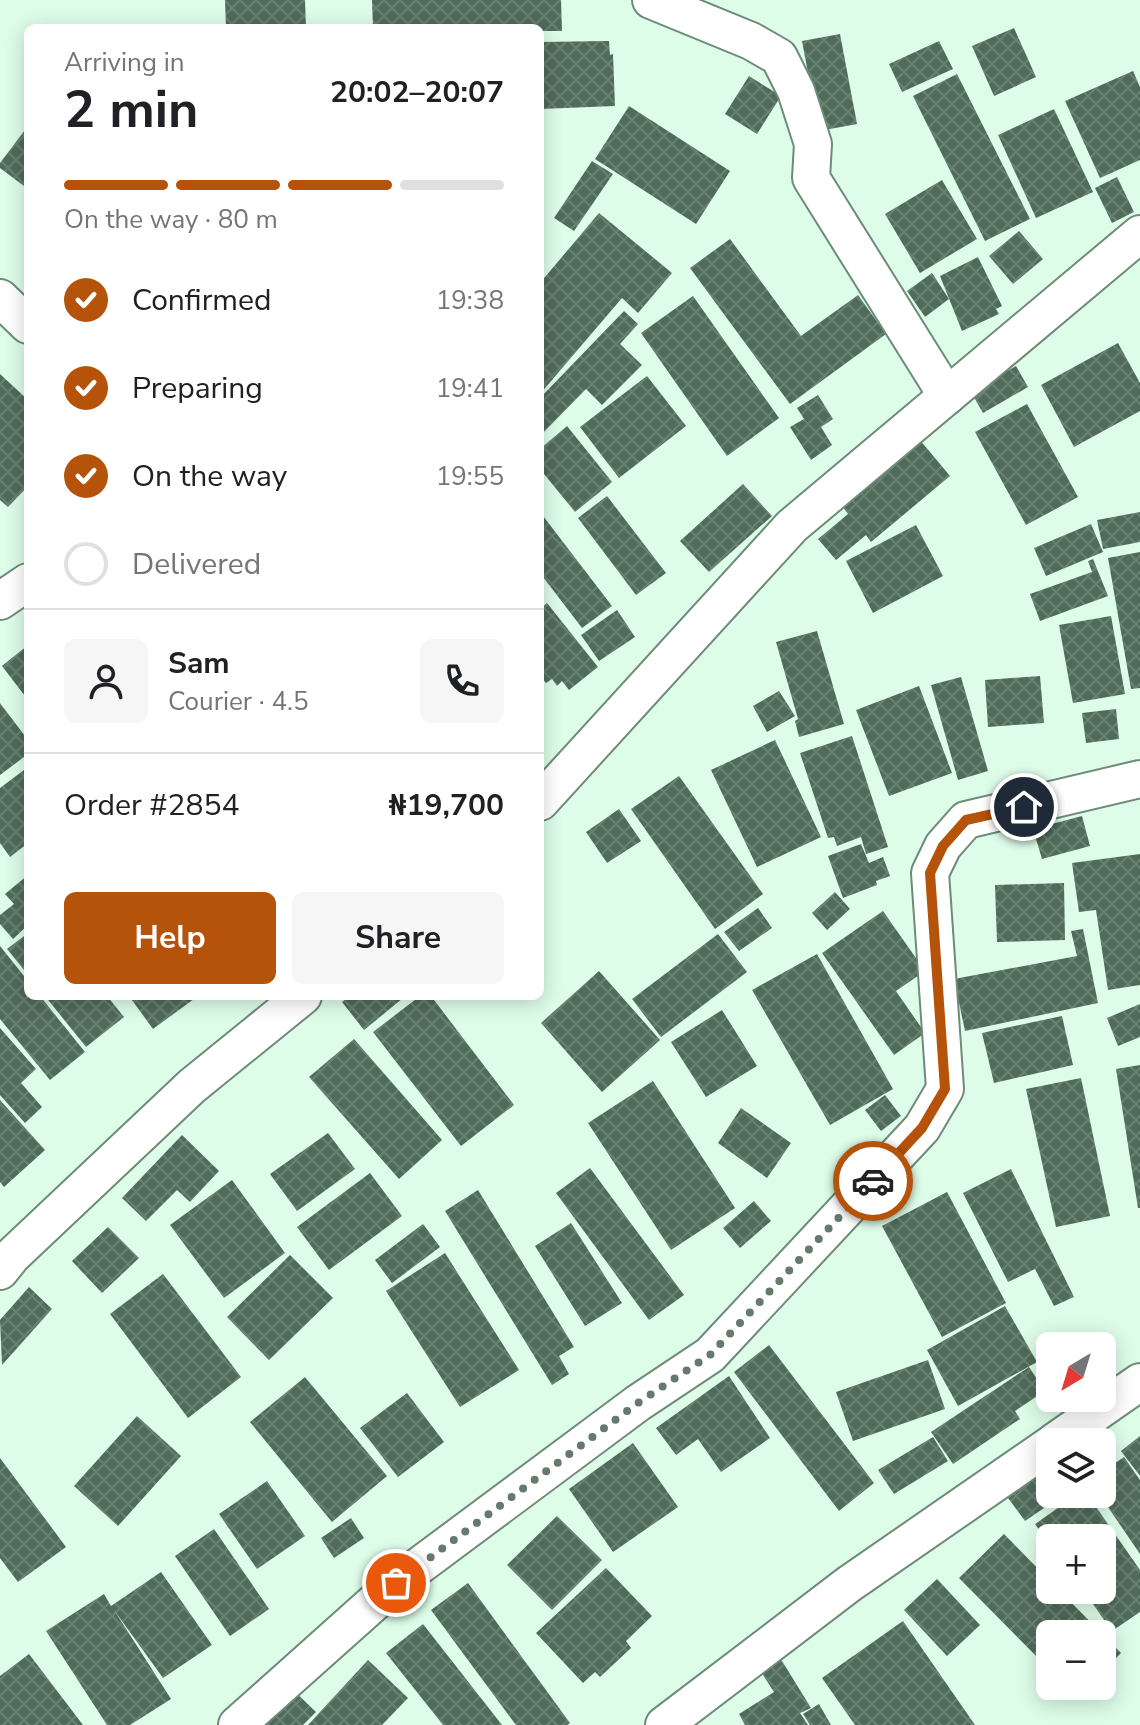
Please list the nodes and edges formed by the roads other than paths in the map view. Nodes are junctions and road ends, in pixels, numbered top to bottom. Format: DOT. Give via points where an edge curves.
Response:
graph roads {
  1 [pos="651,0"];
  2 [pos="1140,234"];
  3 [pos="0,298"];
  4 [pos="24,321"];
  5 [pos="947,396"];
  6 [pos="24,585"];
  7 [pos="0,601"];
  8 [pos="1140,779"];
  9 [pos="544,798"];
  10 [pos="298,1000"];
  11 [pos="0,1271"];
  12 [pos="1140,1382"];
  13 [pos="1074,1428"];
  14 [pos="1036,1454"];
  15 [pos="237,1725"];
  16 [pos="664,1725"];
  1 -- 5 [label="street" via="779,57 813,144 811,178"];
  2 -- 5 [label="street"];
  3 -- 4 [label="street"];
  5 -- 9 [label="street" via="792,526"];
  6 -- 7 [label="street"];
  8 -- 15 [label="street" via="966,820 943,846 930,873 945,1089 922,1128 710,1355 396,1583"];
  10 -- 11 [label="street" via="192,1086"];
  12 -- 13 [label="street"];
  14 -- 16 [label="street" via="849,1584"];
}
